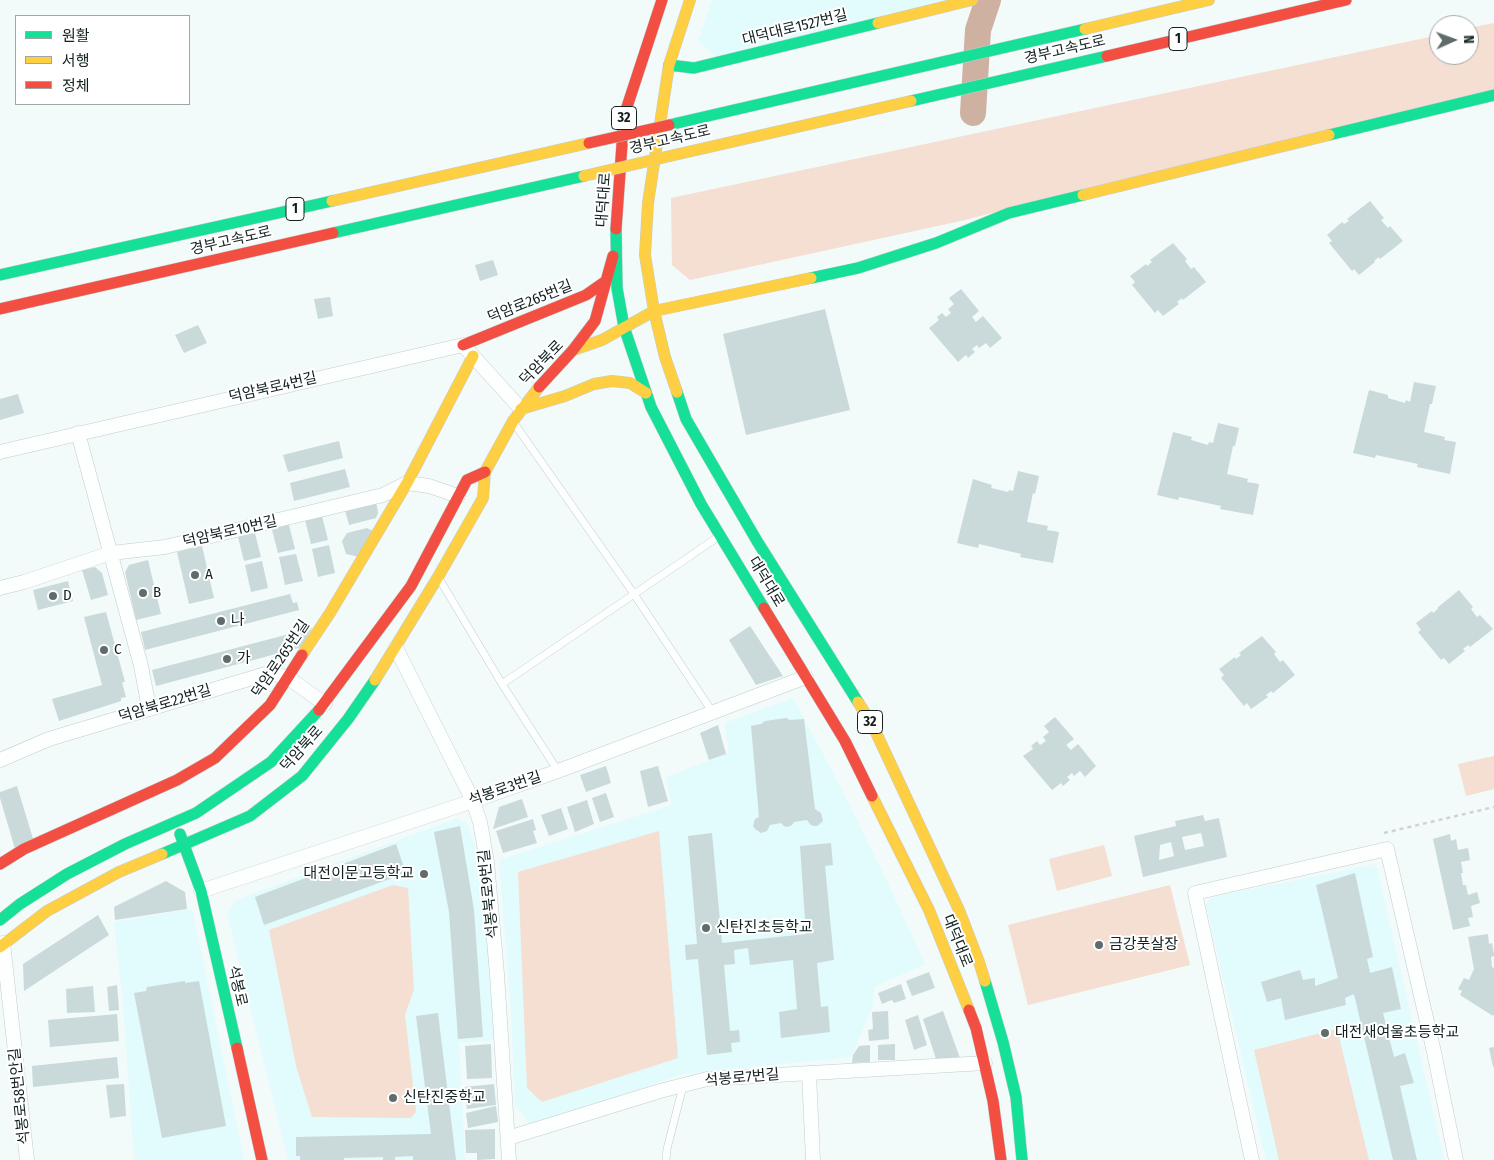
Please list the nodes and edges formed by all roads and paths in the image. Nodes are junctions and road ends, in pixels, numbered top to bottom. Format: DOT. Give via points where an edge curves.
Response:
graph roads {
  1 [pos="662,0"];
  2 [pos="690,0"];
  3 [pos="972,0"];
  4 [pos="1209,0"];
  5 [pos="1346,0"];
  6 [pos="668,65"];
  7 [pos="1494,95"];
  8 [pos="616,242"];
  9 [pos="0,275"];
  10 [pos="606,281"];
  11 [pos="0,308"];
  12 [pos="654,311"];
  13 [pos="624,327"];
  14 [pos="463,345"];
  15 [pos="574,350"];
  16 [pos="473,356"];
  17 [pos="646,393"];
  18 [pos="521,409"];
  19 [pos="513,421"];
  20 [pos="78,433"];
  21 [pos="0,452"];
  22 [pos="485,472"];
  23 [pos="406,483"];
  24 [pos="458,496"];
  25 [pos="720,535"];
  26 [pos="111,553"];
  27 [pos="438,577"];
  28 [pos="0,588"];
  29 [pos="634,594"];
  30 [pos="396,648"];
  31 [pos="287,677"];
  32 [pos="806,677"];
  33 [pos="502,684"];
  34 [pos="325,704"];
  35 [pos="149,708"];
  36 [pos="713,713"];
  37 [pos="0,760"];
  38 [pos="558,771"];
  39 [pos="473,801"];
  40 [pos="1494,807"];
  41 [pos="175,822"];
  42 [pos="1384,834"];
  43 [pos="184,845"];
  44 [pos="0,864"];
  45 [pos="200,890"];
  46 [pos="0,920"];
  47 [pos="2,945"];
  48 [pos="985,1063"];
  49 [pos="809,1073"];
  50 [pos="682,1086"];
  51 [pos="508,1138"];
  52 [pos="27,1160"];
  53 [pos="262,1160"];
  54 [pos="509,1160"];
  55 [pos="666,1160"];
  56 [pos="814,1160"];
  57 [pos="1001,1160"];
  58 [pos="1022,1160"];
  59 [pos="1252,1160"];
  60 [pos="1456,1160"];
  1 -- 8 [label="main road, 대덕대로 / 32" via="624,116"];
  2 -- 6 [label="main road, 대덕대로 / 32"];
  3 -- 6 [label="main road, 대덕대로1527번길" via="694,68"];
  4 -- 9 [label="main road, 경부고속도로 / 1, bridge"];
  5 -- 11 [label="main road, 경부고속도로 / 1, bridge"];
  6 -- 12 [label="main road, 대덕대로 / 32" via="648,202 645,255"];
  7 -- 12 [label="main road, 덕암북로" via="1009,213 936,243 858,268"];
  8 -- 10 [label="main road"];
  8 -- 13 [label="main road, 대덕대로 / 32" via="617,288"];
  10 -- 14 [label="main road, 덕암로265번길" via="586,295"];
  10 -- 15 [label="main road" via="595,321"];
  12 -- 13 [label="main road, 덕암북로"];
  12 -- 58 [label="main road, 대덕대로 / 32" via="686,419 872,724 959,910 979,962 1003,1042 1016,1097"];
  13 -- 15 [label="main road, 덕암북로" via="602,340"];
  13 -- 17 [label="main road, 대덕대로 / 32"];
  14 -- 16 [label="street"];
  14 -- 20 [label="street, 덕암북로4번길"];
  15 -- 18 [label="main road, 덕암북로"];
  16 -- 18 [label="street"];
  16 -- 23 [label="main road, 덕암로265번길"];
  17 -- 18 [label="main road" via="630,383 612,381"];
  17 -- 25 [label="main road, 대덕대로 / 32" via="687,478"];
  18 -- 19 [label="main road, 덕암북로"];
  19 -- 22 [label="main road, 덕암북로"];
  19 -- 29 [label="lane"];
  20 -- 21 [label="street, 덕암북로4번길"];
  20 -- 26 [label="street"];
  22 -- 24 [label="main road, 덕암북로" via="467,480"];
  22 -- 27 [label="main road, 덕암북로" via="483,498"];
  23 -- 24 [label="street"];
  23 -- 26 [label="street, 덕암북로10번길" via="383,495 165,547"];
  23 -- 31 [label="main road, 덕암로265번길" via="330,614"];
  24 -- 34 [label="main road, 덕암북로" via="411,586"];
  25 -- 29 [label="lane"];
  25 -- 32 [label="main road, 대덕대로 / 32"];
  26 -- 28 [label="street, 덕암북로10번길"];
  26 -- 35 [label="street"];
  27 -- 30 [label="main road, 덕암북로"];
  27 -- 33 [label="lane"];
  29 -- 33 [label="lane"];
  29 -- 36 [label="lane"];
  30 -- 39 [label="street, 석봉북로9번길"];
  30 -- 43 [label="main road, 덕암북로" via="348,719 302,776 250,816"];
  31 -- 34 [label="street"];
  31 -- 35 [label="street, 덕암북로22번길" via="269,673"];
  31 -- 44 [label="main road, 덕암로265번길" via="270,705 215,758 177,780 24,849"];
  32 -- 36 [label="street, 석봉로3번길"];
  32 -- 48 [label="main road, 대덕대로 / 32" via="845,741 929,910 976,1028"];
  33 -- 38 [label="lane"];
  34 -- 41 [label="main road, 덕암북로" via="271,762 196,813"];
  35 -- 37 [label="street, 덕암북로22번길" via="49,739"];
  36 -- 38 [label="street, 석봉로3번길"];
  38 -- 39 [label="street, 석봉로3번길"];
  39 -- 45 [label="street, 석봉로3번길"];
  39 -- 51 [label="street, 석봉북로9번길" via="488,862"];
  40 -- 42 [label="path"];
  41 -- 43 [label="main road, 석봉로"];
  41 -- 46 [label="main road, 덕암북로" via="68,874"];
  43 -- 45 [label="main road, 석봉로"];
  43 -- 47 [label="main road, 덕암북로" via="119,872 47,911"];
  45 -- 53 [label="main road, 석봉로"];
  47 -- 52 [label="street, 석봉로58번안길"];
  48 -- 49 [label="street, 석봉로7번길"];
  48 -- 57 [label="main road, 대덕대로 / 32"];
  49 -- 50 [label="street, 석봉로7번길" via="707,1079"];
  49 -- 56 [label="street"];
  50 -- 51 [label="street, 석봉로7번길"];
  50 -- 55 [label="lane"];
  51 -- 54 [label="street, 석봉북로9번길"];
  59 -- 60 [label="street" via="1195,893 1387,849"];
}
